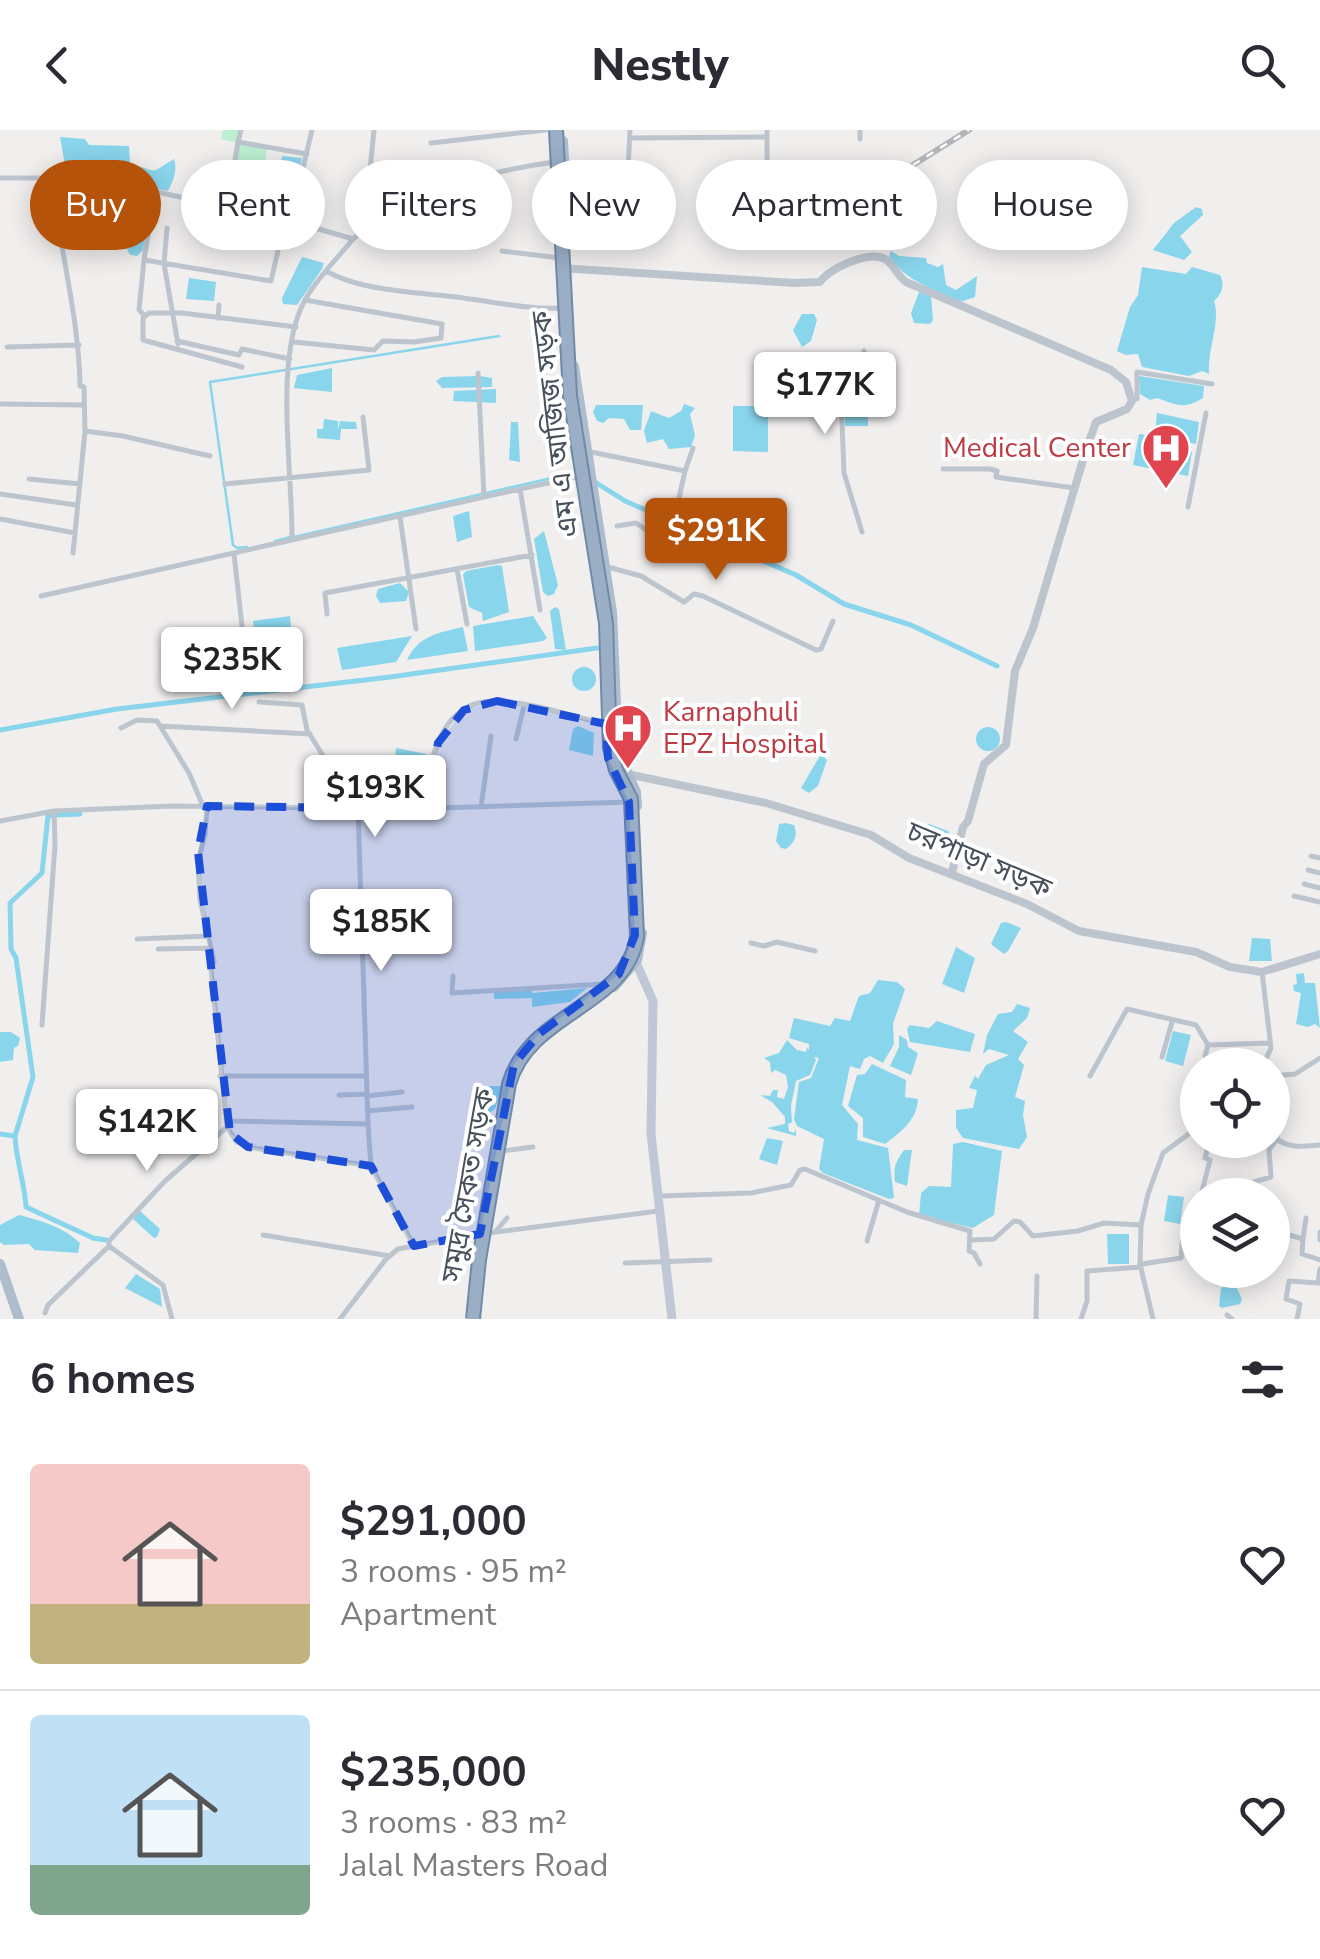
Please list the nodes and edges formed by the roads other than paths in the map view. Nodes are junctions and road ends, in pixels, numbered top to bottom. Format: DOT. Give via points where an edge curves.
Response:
graph roads {
  1 [pos="241,130"];
  2 [pos="312,130"];
  3 [pos="374,130"];
  4 [pos="555,130"];
  5 [pos="860,130"];
  6 [pos="630,134"];
  7 [pos="767,134"];
  8 [pos="860,139"];
  9 [pos="238,142"];
  10 [pos="432,143"];
  11 [pos="306,154"];
  12 [pos="235,160"];
  13 [pos="304,160"];
  14 [pos="371,160"];
  15 [pos="559,160"];
  16 [pos="629,160"];
  17 [pos="767,160"];
  18 [pos="0,178"];
  19 [pos="30,178"];
  20 [pos="167,228"];
  21 [pos="345,249"];
  22 [pos="61,250"];
  23 [pos="146,250"];
  24 [pos="279,250"];
  25 [pos="563,250"];
  26 [pos="502,252"];
  27 [pos="144,260"];
  28 [pos="164,264"];
  29 [pos="563,265"];
  30 [pos="326,271"];
  31 [pos="305,300"];
  32 [pos="219,305"];
  33 [pos="562,308"];
  34 [pos="172,313"];
  35 [pos="145,316"];
  36 [pos="218,318"];
  37 [pos="296,328"];
  38 [pos="293,342"];
  39 [pos="178,345"];
  40 [pos="79,346"];
  41 [pos="6,348"];
  42 [pos="864,351"];
  43 [pos="290,359"];
  44 [pos="242,367"];
  45 [pos="478,374"];
  46 [pos="1212,384"];
  47 [pos="868,388"];
  48 [pos="888,393"];
  49 [pos="1136,399"];
  50 [pos="0,404"];
  51 [pos="84,405"];
  52 [pos="1206,413"];
  53 [pos="364,417"];
  54 [pos="85,431"];
  55 [pos="693,448"];
  56 [pos="586,451"];
  57 [pos="210,456"];
  58 [pos="943,468"];
  59 [pos="685,471"];
  60 [pos="581,476"];
  61 [pos="290,478"];
  62 [pos="29,479"];
  63 [pos="80,484"];
  64 [pos="225,484"];
  65 [pos="1074,488"];
  66 [pos="520,489"];
  67 [pos="0,494"];
  68 [pos="484,497"];
  69 [pos="77,506"];
  70 [pos="1188,507"];
  71 [pos="400,517"];
  72 [pos="0,519"];
  73 [pos="617,526"];
  74 [pos="862,532"];
  75 [pos="76,533"];
  76 [pos="292,540"];
  77 [pos="73,553"];
  78 [pos="234,554"];
  79 [pos="532,555"];
  80 [pos="604,566"];
  81 [pos="457,569"];
  82 [pos="408,577"];
  83 [pos="41,596"];
  84 [pos="540,610"];
  85 [pos="327,614"];
  86 [pos="833,621"];
  87 [pos="467,624"];
  88 [pos="416,630"];
  89 [pos="249,689"];
  90 [pos="259,702"];
  91 [pos="524,706"];
  92 [pos="606,724"];
  93 [pos="160,726"];
  94 [pos="121,728"];
  95 [pos="310,734"];
  96 [pos="492,736"];
  97 [pos="516,739"];
  98 [pos="619,774"];
  99 [pos="629,802"];
  100 [pos="205,806"];
  101 [pos="481,806"];
  102 [pos="356,808"];
  103 [pos="428,809"];
  104 [pos="54,811"];
  105 [pos="0,821"];
  106 [pos="1311,856"];
  107 [pos="1320,858"];
  108 [pos="1308,870"];
  109 [pos="1320,873"];
  110 [pos="952,874"];
  111 [pos="1304,884"];
  112 [pos="1320,888"];
  113 [pos="1294,896"];
  114 [pos="1320,902"];
  115 [pos="208,936"];
  116 [pos="137,938"];
  117 [pos="750,943"];
  118 [pos="211,948"];
  119 [pos="158,949"];
  120 [pos="815,951"];
  121 [pos="1320,954"];
  122 [pos="634,958"];
  123 [pos="1262,972"];
  124 [pos="453,976"];
  125 [pos="608,987"];
  126 [pos="1172,1021"];
  127 [pos="42,1024"];
  128 [pos="1270,1043"];
  129 [pos="1208,1045"];
  130 [pos="1207,1048"];
  131 [pos="1268,1048"];
  132 [pos="1162,1057"];
  133 [pos="1320,1058"];
  134 [pos="1316,1066"];
  135 [pos="1290,1074"];
  136 [pos="220,1076"];
  137 [pos="366,1076"];
  138 [pos="1090,1076"];
  139 [pos="402,1092"];
  140 [pos="339,1094"];
  141 [pos="367,1095"];
  142 [pos="412,1107"];
  143 [pos="367,1111"];
  144 [pos="226,1124"];
  145 [pos="368,1124"];
  146 [pos="1180,1143"];
  147 [pos="1290,1145"];
  148 [pos="1320,1145"];
  149 [pos="533,1147"];
  150 [pos="502,1151"];
  151 [pos="371,1166"];
  152 [pos="657,1197"];
  153 [pos="879,1200"];
  154 [pos="658,1211"];
  155 [pos="507,1218"];
  156 [pos="1306,1218"];
  157 [pos="1142,1226"];
  158 [pos="1320,1232"];
  159 [pos="488,1233"];
  160 [pos="263,1235"];
  161 [pos="1290,1236"];
  162 [pos="867,1240"];
  163 [pos="972,1240"];
  164 [pos="1303,1240"];
  165 [pos="1320,1240"];
  166 [pos="109,1246"];
  167 [pos="414,1246"];
  168 [pos="390,1256"];
  169 [pos="1180,1258"];
  170 [pos="710,1260"];
  171 [pos="1320,1260"];
  172 [pos="624,1263"];
  173 [pos="666,1263"];
  174 [pos="0,1264"];
  175 [pos="980,1264"];
  176 [pos="1140,1265"];
  177 [pos="1320,1270"];
  178 [pos="0,1276"];
  179 [pos="1037,1276"];
  180 [pos="1319,1283"];
  181 [pos="45,1314"];
  182 [pos="17,1319"];
  183 [pos="172,1319"];
  184 [pos="340,1319"];
  185 [pos="475,1319"];
  186 [pos="672,1319"];
  187 [pos="1036,1319"];
  188 [pos="1081,1319"];
  189 [pos="1153,1319"];
  190 [pos="1297,1319"];
  1 -- 9 [label="street"];
  2 -- 11 [label="street"];
  3 -- 14 [label="street"];
  4 -- 10 [label="street"];
  4 -- 15 [label="main road, এম এ আজিজ সড়ক"];
  4 -- 122 [label="highway, bridge" via="570,396 606,623 610,748 631,799"];
  4 -- 185 [label="highway, bridge" via="574,395 610,622 615,753 634,799 640,938 625,975 542,1037 518,1067"];
  5 -- 8 [label="street"];
  6 -- 7 [label="street"];
  6 -- 16 [label="street"];
  7 -- 17 [label="street"];
  9 -- 11 [label="street"];
  9 -- 12 [label="street"];
  11 -- 13 [label="street"];
  18 -- 19 [label="street"];
  20 -- 28 [label="street"];
  21 -- 30 [label="street"];
  22 -- 40 [label="street"];
  23 -- 27 [label="street"];
  24 -- 28 [label="street" via="270,281"];
  25 -- 29 [label="main road, এম এ আজিজ সড়ক"];
  26 -- 29 [label="street"];
  27 -- 28 [label="street"];
  27 -- 35 [label="street" via="139,310"];
  28 -- 34 [label="street"];
  29 -- 33 [label="main road, এম এ আজিজ সড়ক"];
  29 -- 56 [label="main road"];
  29 -- 65 [label="street" via="795,283 820,282 827,272 875,256 888,260 906,282 1126,382 1132,401 1096,422"];
  30 -- 31 [label="street"];
  30 -- 33 [label="street" via="414,292"];
  31 -- 37 [label="street"];
  31 -- 38 [label="street" via="442,324 441,338 383,342 374,350"];
  32 -- 36 [label="street"];
  33 -- 60 [label="main road, এম এ আজিজ সড়ক"];
  34 -- 35 [label="street"];
  34 -- 36 [label="street"];
  34 -- 39 [label="street"];
  35 -- 39 [label="street" via="143,340"];
  36 -- 37 [label="street"];
  37 -- 38 [label="street"];
  38 -- 43 [label="street"];
  39 -- 43 [label="street"];
  39 -- 44 [label="street" via="180,352"];
  40 -- 41 [label="street"];
  40 -- 51 [label="street"];
  42 -- 47 [label="street"];
  43 -- 61 [label="street"];
  45 -- 68 [label="street"];
  46 -- 49 [label="street" via="1137,372"];
  47 -- 48 [label="street"];
  47 -- 74 [label="street" via="849,386 841,396 844,473"];
  50 -- 51 [label="street"];
  51 -- 54 [label="street"];
  52 -- 70 [label="street"];
  53 -- 61 [label="street" via="369,470"];
  54 -- 57 [label="street"];
  54 -- 63 [label="street"];
  55 -- 59 [label="street"];
  56 -- 59 [label="street"];
  56 -- 80 [label="main road"];
  58 -- 65 [label="street" via="997,471 1013,481"];
  59 -- 73 [label="street" via="670,538 636,522"];
  60 -- 66 [label="street"];
  60 -- 92 [label="main road, এম এ আজিজ সড়ক" via="603,622"];
  61 -- 64 [label="street"];
  61 -- 76 [label="street"];
  62 -- 63 [label="street"];
  63 -- 69 [label="street"];
  65 -- 110 [label="street" via="1015,671 1006,745 984,764"];
  66 -- 68 [label="street"];
  66 -- 79 [label="street"];
  67 -- 69 [label="street"];
  68 -- 71 [label="street"];
  69 -- 75 [label="street"];
  71 -- 76 [label="street"];
  71 -- 82 [label="street"];
  72 -- 75 [label="street"];
  75 -- 77 [label="street"];
  76 -- 78 [label="street"];
  78 -- 83 [label="street"];
  78 -- 89 [label="street"];
  79 -- 81 [label="street"];
  79 -- 84 [label="street"];
  80 -- 86 [label="street" via="641,576 684,602 702,596 816,650"];
  80 -- 98 [label="main road"];
  81 -- 82 [label="street"];
  81 -- 87 [label="street"];
  82 -- 85 [label="street" via="324,593"];
  82 -- 88 [label="street"];
  90 -- 95 [label="street" via="302,706"];
  91 -- 92 [label="street"];
  91 -- 97 [label="street"];
  91 -- 103 [label="street" via="489,701 446,724"];
  92 -- 98 [label="main road, এম এ আজিজ সড়ক" via="607,750"];
  93 -- 94 [label="street" via="138,720"];
  93 -- 95 [label="street"];
  93 -- 100 [label="street"];
  95 -- 102 [label="street"];
  96 -- 101 [label="street"];
  98 -- 99 [label="main road"];
  98 -- 110 [label="street, চরপাড়া সড়ক" via="766,804 871,835"];
  98 -- 122 [label="main road" via="636,792 642,925"];
  99 -- 101 [label="street"];
  99 -- 122 [label="main road"];
  100 -- 102 [label="street"];
  100 -- 104 [label="street"];
  100 -- 115 [label="street" via="198,861"];
  101 -- 103 [label="street"];
  102 -- 103 [label="street"];
  102 -- 137 [label="street"];
  104 -- 105 [label="street"];
  104 -- 127 [label="street"];
  106 -- 107 [label="street"];
  108 -- 109 [label="street"];
  110 -- 123 [label="street, চরপাড়া সড়ক" via="1079,931 1196,952"];
  111 -- 112 [label="street"];
  113 -- 114 [label="street"];
  115 -- 116 [label="street"];
  115 -- 118 [label="street"];
  117 -- 120 [label="street"];
  118 -- 119 [label="street"];
  118 -- 136 [label="street"];
  121 -- 123 [label="street"];
  122 -- 125 [label="main road"];
  122 -- 152 [label="main road" via="653,1001"];
  122 -- 185 [label="highway, bridge" via="617,979 526,1048 516,1065 486,1214"];
  123 -- 128 [label="street"];
  124 -- 125 [label="street" via="452,993"];
  125 -- 150 [label="main road, সমুদ্র সৈকত সড়ক" via="524,1059"];
  125 -- 159 [label="main road, সমুদ্র সৈকত সড়ক" via="540,1033 514,1064"];
  126 -- 129 [label="street" via="1196,1025"];
  126 -- 132 [label="street"];
  126 -- 138 [label="street" via="1127,1009"];
  128 -- 129 [label="street"];
  128 -- 131 [label="street"];
  129 -- 130 [label="street"];
  133 -- 134 [label="street"];
  134 -- 135 [label="street"];
  136 -- 137 [label="street"];
  136 -- 144 [label="street"];
  137 -- 141 [label="street"];
  139 -- 141 [label="street"];
  140 -- 141 [label="street"];
  141 -- 143 [label="street"];
  142 -- 143 [label="street"];
  143 -- 145 [label="street"];
  144 -- 145 [label="street"];
  144 -- 151 [label="street" via="248,1146"];
  144 -- 166 [label="street" via="121,1226"];
  145 -- 151 [label="street"];
  146 -- 157 [label="street" via="1163,1153"];
  147 -- 148 [label="street"];
  149 -- 150 [label="street"];
  150 -- 159 [label="main road, সমুদ্র সৈকত সড়ক"];
  151 -- 167 [label="street"];
  152 -- 153 [label="street" via="761,1192 791,1185 802,1169"];
  152 -- 154 [label="main road"];
  153 -- 162 [label="street"];
  153 -- 163 [label="street" via="969,1230"];
  154 -- 159 [label="street"];
  154 -- 173 [label="main road"];
  155 -- 159 [label="street"];
  156 -- 164 [label="street"];
  157 -- 163 [label="street" via="1104,1224 1033,1236 1014,1221 994,1240"];
  157 -- 176 [label="street"];
  158 -- 165 [label="street"];
  159 -- 167 [label="street"];
  159 -- 185 [label="main road, সমুদ্র সৈকত সড়ক"];
  160 -- 168 [label="street"];
  161 -- 164 [label="street"];
  163 -- 175 [label="street" via="969,1250"];
  164 -- 171 [label="street" via="1302,1254"];
  166 -- 181 [label="street"];
  166 -- 183 [label="street" via="163,1285"];
  167 -- 168 [label="street"];
  168 -- 184 [label="street"];
  169 -- 176 [label="street"];
  170 -- 173 [label="street"];
  172 -- 173 [label="street"];
  173 -- 186 [label="main road"];
  174 -- 182 [label="main road"];
  176 -- 188 [label="street" via="1087,1270"];
  176 -- 189 [label="street"];
  177 -- 180 [label="street"];
  178 -- 182 [label="main road"];
  179 -- 187 [label="street"];
  180 -- 190 [label="street" via="1289,1281 1286,1299 1300,1304"];
}
